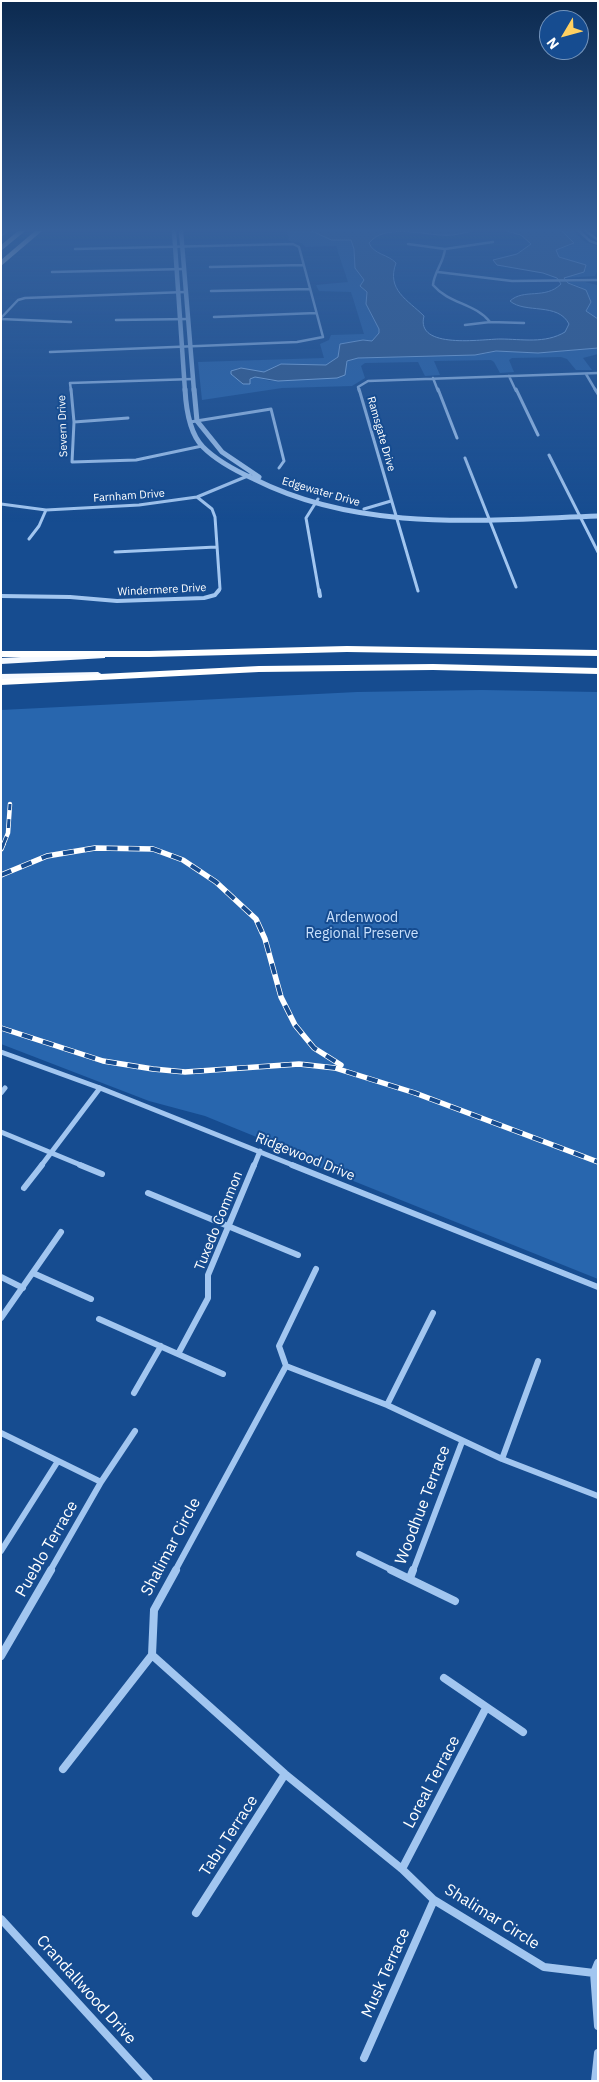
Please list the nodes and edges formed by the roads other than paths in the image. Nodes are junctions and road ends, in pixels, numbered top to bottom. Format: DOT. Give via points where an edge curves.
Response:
graph roads {
  1 [pos="180,328"];
  2 [pos="190,328"];
  3 [pos="320,328"];
  4 [pos="181,346"];
  5 [pos="191,346"];
  6 [pos="50,352"];
  7 [pos="598,373"];
  8 [pos="586,374"];
  9 [pos="509,376"];
  10 [pos="433,378"];
  11 [pos="184,379"];
  12 [pos="193,379"];
  13 [pos="598,394"];
  14 [pos="128,418"];
  15 [pos="197,421"];
  16 [pos="74,422"];
  17 [pos="190,422"];
  18 [pos="538,434"];
  19 [pos="457,438"];
  20 [pos="202,446"];
  21 [pos="549,454"];
  22 [pos="465,458"];
  23 [pos="280,468"];
  24 [pos="253,474"];
  25 [pos="246,477"];
  26 [pos="197,497"];
  27 [pos="316,501"];
  28 [pos="391,501"];
  29 [pos="1,504"];
  30 [pos="364,509"];
  31 [pos="46,510"];
  32 [pos="598,516"];
  33 [pos="396,517"];
  34 [pos="580,517"];
  35 [pos="490,520"];
  36 [pos="28,540"];
  37 [pos="216,547"];
  38 [pos="115,552"];
  39 [pos="598,552"];
  40 [pos="516,587"];
  41 [pos="418,590"];
  42 [pos="1,596"];
  43 [pos="320,596"];
  44 [pos="598,653"];
  45 [pos="1,654"];
  46 [pos="149,654"];
  47 [pos="1,661"];
  48 [pos="598,671"];
  49 [pos="123,675"];
  50 [pos="1,676"];
  51 [pos="1,682"];
  52 [pos="1,1052"];
  53 [pos="100,1088"];
  54 [pos="1,1132"];
  55 [pos="260,1151"];
  56 [pos="51,1152"];
  57 [pos="102,1174"];
  58 [pos="24,1188"];
  59 [pos="148,1194"];
  60 [pos="228,1226"];
  61 [pos="61,1232"];
  62 [pos="298,1255"];
  63 [pos="316,1269"];
  64 [pos="33,1273"];
  65 [pos="1,1277"];
  66 [pos="598,1286"];
  67 [pos="23,1288"];
  68 [pos="91,1299"];
  69 [pos="433,1313"];
  70 [pos="1,1318"];
  71 [pos="100,1319"];
  72 [pos="161,1346"];
  73 [pos="178,1354"];
  74 [pos="538,1361"];
  75 [pos="286,1366"];
  76 [pos="223,1374"];
  77 [pos="134,1393"];
  78 [pos="387,1405"];
  79 [pos="135,1430"];
  80 [pos="1,1433"];
  81 [pos="462,1442"];
  82 [pos="502,1459"];
  83 [pos="58,1461"];
  84 [pos="101,1482"];
  85 [pos="598,1496"];
  86 [pos="1,1551"];
  87 [pos="359,1554"];
  88 [pos="410,1578"];
  89 [pos="455,1601"];
  90 [pos="152,1655"];
  91 [pos="1,1656"];
  92 [pos="444,1678"];
  93 [pos="486,1708"];
  94 [pos="523,1732"];
  95 [pos="63,1770"];
  96 [pos="285,1774"];
  97 [pos="402,1869"];
  98 [pos="434,1900"];
  99 [pos="196,1913"];
  100 [pos="1,1919"];
  101 [pos="598,1963"];
  102 [pos="594,1973"];
  103 [pos="598,2026"];
  104 [pos="598,2053"];
  105 [pos="364,2058"];
  106 [pos="148,2081"];
  107 [pos="595,2081"];
  1 -- 4 [label="street, Edgewater Drive"];
  2 -- 5 [label="street"];
  3 -- 5 [label="street" via="323,337 297,342"];
  4 -- 5 [label="street"];
  4 -- 6 [label="street"];
  4 -- 11 [label="street, Edgewater Drive"];
  5 -- 12 [label="street"];
  7 -- 8 [label="street, Ramsgate Drive"];
  8 -- 9 [label="street, Ramsgate Drive"];
  8 -- 13 [label="street"];
  9 -- 10 [label="street, Ramsgate Drive"];
  9 -- 18 [label="street"];
  10 -- 19 [label="street"];
  10 -- 28 [label="street, Ramsgate Drive" via="368,382 358,387"];
  11 -- 12 [label="street, Severn Drive"];
  11 -- 16 [label="street, Severn Drive" via="70,383"];
  11 -- 17 [label="street, Edgewater Drive"];
  12 -- 15 [label="street"];
  14 -- 16 [label="street"];
  15 -- 17 [label="street"];
  15 -- 23 [label="street" via="271,409 284,461"];
  15 -- 24 [label="street, Edgewater Drive" via="222,452"];
  16 -- 20 [label="street, Severn Drive" via="72,462 136,460"];
  17 -- 20 [label="street, Edgewater Drive"];
  20 -- 25 [label="street, Edgewater Drive"];
  21 -- 34 [label="street"];
  22 -- 35 [label="street"];
  24 -- 25 [label="street, Farnham Drive"];
  24 -- 27 [label="street, Edgewater Drive"];
  25 -- 26 [label="street, Farnham Drive"];
  25 -- 27 [label="street, Edgewater Drive" via="279,492"];
  26 -- 31 [label="street, Farnham Drive" via="139,505"];
  26 -- 37 [label="street, Windermere Drive" via="212,509"];
  27 -- 30 [label="street, Edgewater Drive"];
  27 -- 33 [label="street, Edgewater Drive" via="376,517"];
  27 -- 43 [label="street" via="306,518"];
  28 -- 30 [label="street"];
  28 -- 33 [label="street, Ramsgate Drive"];
  29 -- 31 [label="street, Farnham Drive"];
  30 -- 33 [label="street, Edgewater Drive"];
  31 -- 36 [label="street"];
  32 -- 34 [label="street, Edgewater Drive"];
  33 -- 35 [label="street, Edgewater Drive"];
  33 -- 41 [label="street, Ramsgate Drive"];
  34 -- 35 [label="street, Edgewater Drive"];
  34 -- 39 [label="street"];
  35 -- 40 [label="street"];
  37 -- 38 [label="street"];
  37 -- 42 [label="street, Windermere Drive" via="220,589 210,597 116,601"];
  44 -- 46 [label="highway" via="347,649"];
  45 -- 46 [label="highway"];
  46 -- 47 [label="highway"];
  48 -- 49 [label="highway" via="344,667"];
  49 -- 50 [label="highway"];
  49 -- 51 [label="highway"];
  52 -- 53 [label="street, Ridgewood Drive"];
  53 -- 55 [label="street, Ridgewood Drive"];
  53 -- 56 [label="street"];
  54 -- 56 [label="street"];
  55 -- 60 [label="street, Tuxedo Common"];
  55 -- 66 [label="street, Ridgewood Drive"];
  56 -- 57 [label="street"];
  56 -- 58 [label="street"];
  59 -- 60 [label="street"];
  60 -- 62 [label="street"];
  60 -- 73 [label="street, Tuxedo Common" via="208,1274 208,1298"];
  61 -- 64 [label="street"];
  63 -- 75 [label="street" via="279,1346"];
  64 -- 67 [label="street"];
  64 -- 68 [label="street"];
  65 -- 67 [label="street"];
  67 -- 70 [label="street"];
  69 -- 78 [label="street"];
  71 -- 72 [label="street"];
  72 -- 73 [label="street"];
  72 -- 77 [label="street"];
  73 -- 76 [label="street"];
  74 -- 82 [label="street"];
  75 -- 78 [label="street"];
  75 -- 90 [label="street, Shalimar Circle" via="154,1610"];
  78 -- 81 [label="street"];
  79 -- 84 [label="street, Pueblo Terrace"];
  80 -- 83 [label="street"];
  81 -- 82 [label="street"];
  81 -- 88 [label="street, Woodhue Terrace"];
  82 -- 85 [label="street"];
  83 -- 84 [label="street"];
  83 -- 86 [label="street"];
  84 -- 91 [label="street, Pueblo Terrace"];
  87 -- 88 [label="street, Woodhue Terrace"];
  88 -- 89 [label="street, Woodhue Terrace"];
  90 -- 95 [label="street"];
  90 -- 96 [label="street, Shalimar Circle"];
  92 -- 93 [label="street"];
  93 -- 94 [label="street"];
  93 -- 97 [label="street, Loreal Terrace"];
  96 -- 97 [label="street, Shalimar Circle"];
  96 -- 99 [label="street, Tabu Terrace"];
  97 -- 98 [label="street, Shalimar Circle"];
  98 -- 102 [label="street, Shalimar Circle" via="544,1966"];
  98 -- 105 [label="street, Musk Terrace"];
  100 -- 106 [label="street, Crandallwood Drive"];
  101 -- 102 [label="street"];
  102 -- 103 [label="street"];
  104 -- 107 [label="street"];
}
